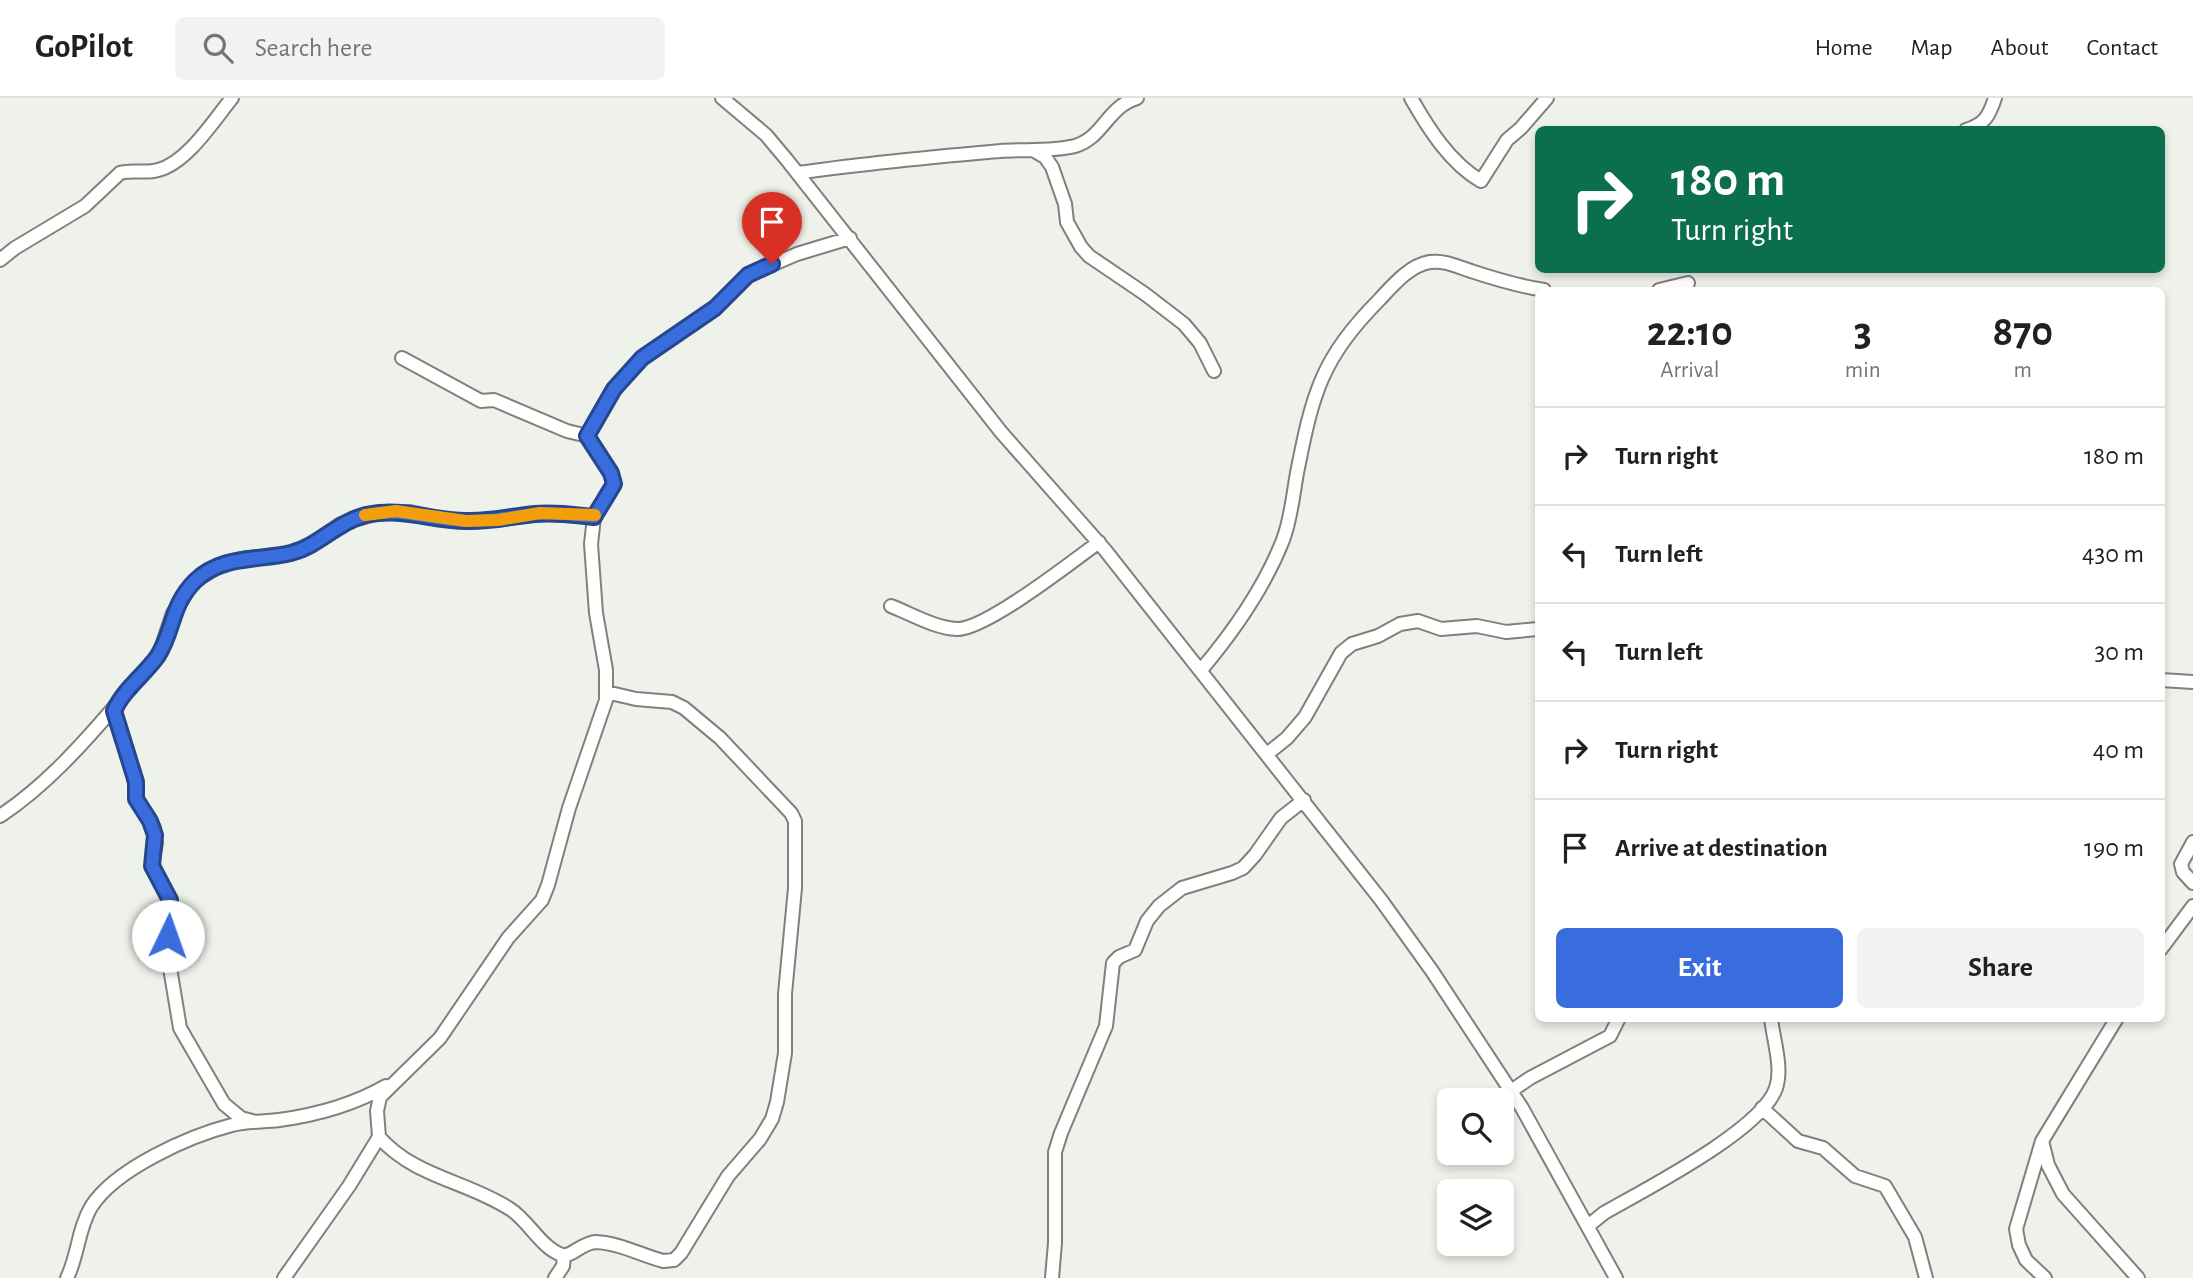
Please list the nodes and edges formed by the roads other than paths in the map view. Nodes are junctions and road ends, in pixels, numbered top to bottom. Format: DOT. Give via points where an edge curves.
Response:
graph roads {
  1 [pos="232,98"];
  2 [pos="722,98"];
  3 [pos="1137,98"];
  4 [pos="1411,98"];
  5 [pos="1547,98"];
  6 [pos="1995,98"];
  7 [pos="1974,126"];
  8 [pos="1029,149"];
  9 [pos="798,173"];
  10 [pos="850,238"];
  11 [pos="0,260"];
  12 [pos="1535,288"];
  13 [pos="402,358"];
  14 [pos="1214,371"];
  15 [pos="587,436"];
  16 [pos="594,517"];
  17 [pos="1099,542"];
  18 [pos="891,606"];
  19 [pos="1535,629"];
  20 [pos="1201,670"];
  21 [pos="2165,680"];
  22 [pos="2193,682"];
  23 [pos="606,692"];
  24 [pos="117,704"];
  25 [pos="1267,754"];
  26 [pos="1304,800"];
  27 [pos="0,816"];
  28 [pos="2193,842"];
  29 [pos="2193,883"];
  30 [pos="2193,906"];
  31 [pos="2165,944"];
  32 [pos="1617,1022"];
  33 [pos="1771,1022"];
  34 [pos="2115,1022"];
  35 [pos="392,1083"];
  36 [pos="1509,1088"];
  37 [pos="1514,1089"];
  38 [pos="1514,1096"];
  39 [pos="1762,1108"];
  40 [pos="252,1121"];
  41 [pos="379,1137"];
  42 [pos="2042,1141"];
  43 [pos="1588,1226"];
  44 [pos="564,1255"];
  45 [pos="67,1278"];
  46 [pos="284,1278"];
  47 [pos="555,1278"];
  48 [pos="1052,1278"];
  49 [pos="1616,1278"];
  50 [pos="1926,1278"];
  51 [pos="2045,1278"];
  52 [pos="2138,1278"];
  1 -- 11 [label="street" via="179,160 158,170 120,173 85,206"];
  2 -- 9 [label="street" via="766,135"];
  3 -- 8 [label="street" via="1115,110 1085,142"];
  4 -- 5 [label="street" via="1449,152 1481,181 1507,140"];
  6 -- 7 [label="street" via="1986,120"];
  8 -- 9 [label="street"];
  8 -- 14 [label="street" via="1045,157 1052,167 1067,222 1081,247 1184,324"];
  9 -- 10 [label="street"];
  10 -- 15 [label="street" via="748,275 715,308 631,369 608,397"];
  10 -- 17 [label="street" via="1001,432"];
  12 -- 20 [label="street" via="1429,262 1407,274 1359,320 1333,354 1312,400 1284,539 1268,574"];
  13 -- 15 [label="street" via="481,401 494,400"];
  15 -- 16 [label="street" via="614,484"];
  16 -- 23 [label="street" via="591,562"];
  16 -- 24 [label="street" via="540,513 466,521 380,512 341,524 304,549 222,564 188,590 173,613 159,655"];
  17 -- 18 [label="street" via="1005,608 967,628 948,628"];
  17 -- 20 [label="street"];
  19 -- 25 [label="street" via="1441,629 1418,621 1352,644 1341,653 1305,717"];
  20 -- 25 [label="street"];
  21 -- 22 [label="street"];
  23 -- 35 [label="street" via="541,900 508,939 456,1019"];
  23 -- 44 [label="street" via="684,708 720,738 792,813 796,849 785,1053 772,1119 761,1139 728,1175 677,1258 663,1261 598,1242"];
  24 -- 27 [label="street" via="29,795"];
  24 -- 40 [label="street" via="115,718 134,773 136,799 155,835 152,866 170,900 170,968 180,1027 224,1104"];
  25 -- 26 [label="street"];
  26 -- 36 [label="street" via="1388,910"];
  26 -- 48 [label="street" via="1281,818 1242,868 1182,888 1159,906 1147,921 1137,948 1113,963 1106,1027 1055,1152"];
  28 -- 29 [label="street" via="2181,864"];
  30 -- 31 [label="street"];
  32 -- 37 [label="street" via="1610,1037"];
  33 -- 39 [label="street" via="1777,1080"];
  34 -- 42 [label="street"];
  35 -- 40 [label="street" via="357,1101 317,1112"];
  35 -- 41 [label="street" via="378,1101"];
  38 -- 43 [label="street"];
  39 -- 43 [label="street" via="1731,1137"];
  39 -- 50 [label="street" via="1798,1141 1823,1148 1855,1176 1885,1186 1915,1237"];
  40 -- 45 [label="street" via="168,1149 103,1192 85,1218"];
  41 -- 44 [label="street" via="411,1164 514,1212"];
  41 -- 46 [label="street"];
  42 -- 51 [label="street" via="2016,1229 2026,1260"];
  42 -- 52 [label="street" via="2063,1194"];
  43 -- 49 [label="street"];
  44 -- 47 [label="street" via="564,1266"];
}
